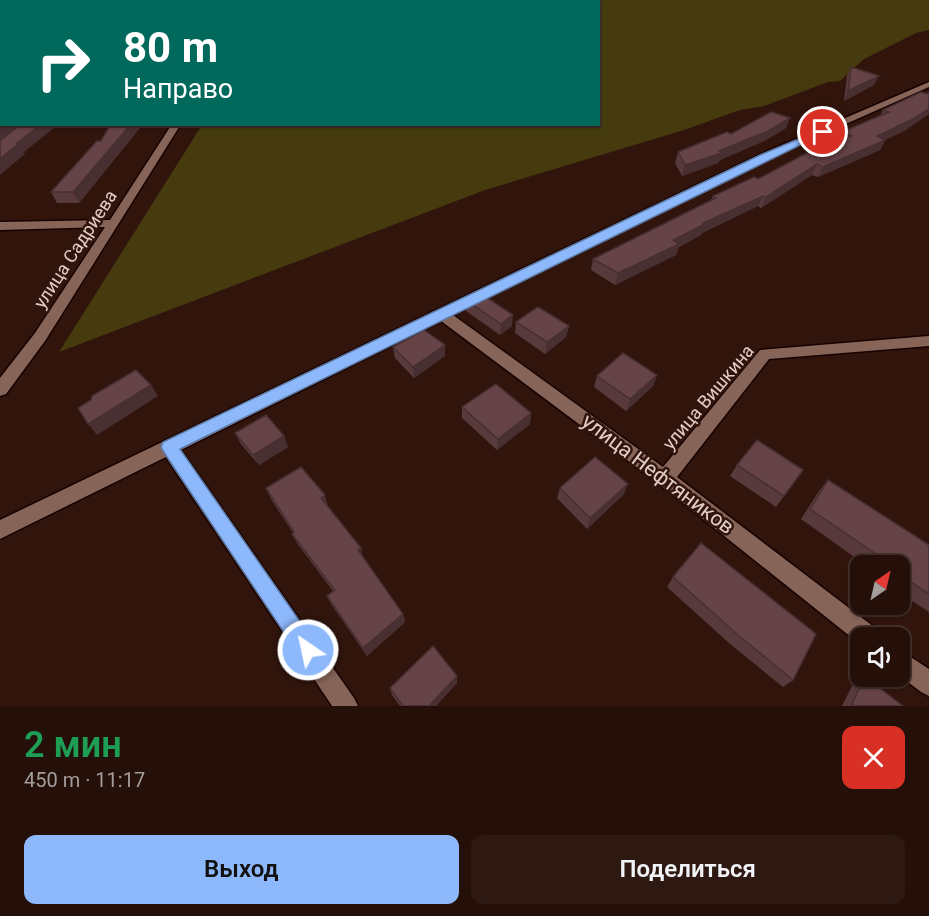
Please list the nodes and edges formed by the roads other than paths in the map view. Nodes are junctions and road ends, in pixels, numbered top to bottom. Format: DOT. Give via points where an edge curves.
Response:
graph roads {
  1 [pos="929,84"];
  2 [pos="176,126"];
  3 [pos="113,223"];
  4 [pos="0,226"];
  5 [pos="442,314"];
  6 [pos="929,341"];
  7 [pos="0,390"];
  8 [pos="169,447"];
  9 [pos="665,478"];
  10 [pos="0,530"];
  11 [pos="856,627"];
  12 [pos="910,669"];
  13 [pos="929,684"];
  14 [pos="346,706"];
  1 -- 5 [label="street" via="763,157"];
  2 -- 3 [label="street, улица Садриева"];
  3 -- 4 [label="street"];
  3 -- 7 [label="street, улица Садриева" via="40,337"];
  5 -- 8 [label="street"];
  5 -- 9 [label="street, улица Нефтяников"];
  6 -- 9 [label="street, улица Вишкина" via="765,354"];
  8 -- 10 [label="street"];
  8 -- 14 [label="street"];
  9 -- 11 [label="street, улица Нефтяников"];
  12 -- 13 [label="street"];
}
